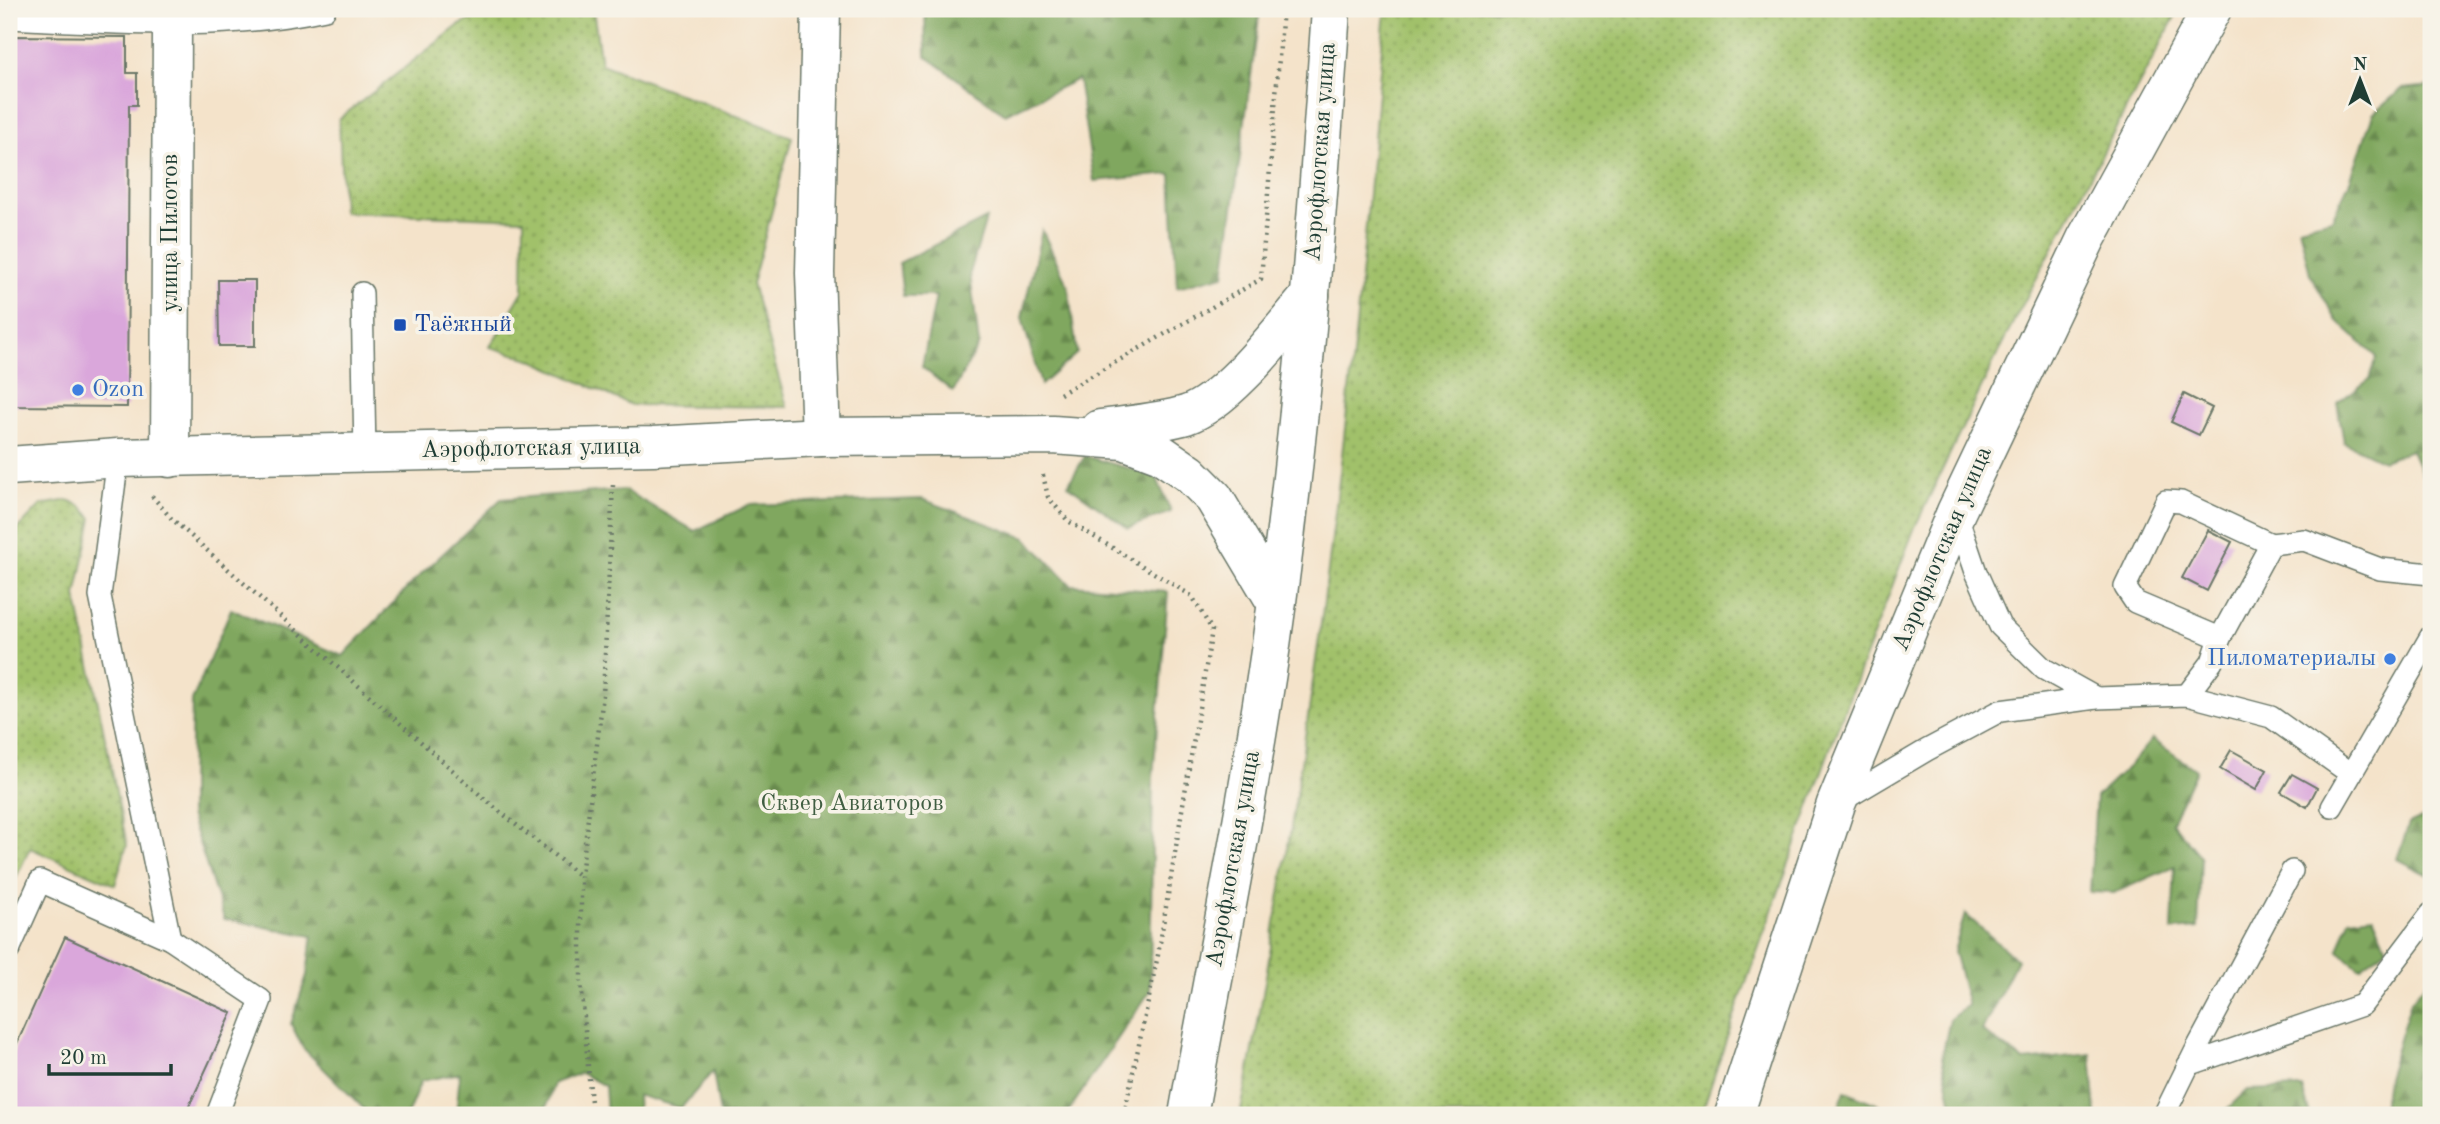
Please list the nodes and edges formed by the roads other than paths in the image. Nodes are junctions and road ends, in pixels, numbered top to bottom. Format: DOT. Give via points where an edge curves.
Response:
graph roads {
  1 [pos="325,9"];
  2 [pos="821,9"];
  3 [pos="1331,9"];
  4 [pos="2212,9"];
  5 [pos="169,17"];
  6 [pos="9,18"];
  7 [pos="362,293"];
  8 [pos="1310,296"];
  9 [pos="1043,435"];
  10 [pos="821,437"];
  11 [pos="365,454"];
  12 [pos="118,458"];
  13 [pos="170,458"];
  14 [pos="9,466"];
  15 [pos="1955,512"];
  16 [pos="2271,544"];
  17 [pos="2431,574"];
  18 [pos="1276,603"];
  19 [pos="2431,636"];
  20 [pos="2220,638"];
  21 [pos="2187,695"];
  22 [pos="2096,698"];
  23 [pos="2351,774"];
  24 [pos="1836,804"];
  25 [pos="2332,807"];
  26 [pos="2292,872"];
  27 [pos="2431,914"];
  28 [pos="170,939"];
  29 [pos="9,950"];
  30 [pos="2188,1065"];
  31 [pos="217,1115"];
  32 [pos="1188,1115"];
  33 [pos="1734,1115"];
  34 [pos="2164,1115"];
  1 -- 5 [label="lane" via="286,18"];
  2 -- 10 [label="street" via="815,273"];
  3 -- 8 [label="street, Аэрофлотская улица"];
  4 -- 15 [label="street, Аэрофлотская улица" via="2086,239"];
  5 -- 6 [label="lane"];
  5 -- 13 [label="street, улица Пилотов"];
  7 -- 11 [label="lane"];
  8 -- 9 [label="street, Аэрофлотская улица" via="1255,361 1206,406 1166,419"];
  8 -- 18 [label="street, Аэрофлотская улица"];
  9 -- 10 [label="street, Аэрофлотская улица"];
  9 -- 18 [label="street, Аэрофлотская улица" via="1124,440 1161,454 1190,474 1214,498"];
  10 -- 11 [label="street, Аэрофлотская улица"];
  11 -- 13 [label="street, Аэрофлотская улица"];
  12 -- 13 [label="street, Аэрофлотская улица"];
  12 -- 14 [label="street, Аэрофлотская улица"];
  12 -- 28 [label="lane" via="100,596"];
  15 -- 22 [label="lane" via="2000,626 2044,669"];
  15 -- 24 [label="street, Аэрофлотская улица"];
  16 -- 17 [label="lane" via="2304,540 2380,569"];
  16 -- 20 [label="lane"];
  16 -- 20 [label="lane" via="2180,502 2166,501 2125,587 2135,602"];
  18 -- 32 [label="street, Аэрофлотская улица"];
  19 -- 23 [label="lane"];
  20 -- 21 [label="lane" via="2212,662"];
  21 -- 22 [label="lane"];
  21 -- 23 [label="lane" via="2271,717"];
  22 -- 24 [label="lane" via="2000,711"];
  23 -- 25 [label="lane"];
  24 -- 33 [label="street, Аэрофлотская улица"];
  26 -- 30 [label="lane"];
  27 -- 30 [label="lane" via="2362,1005"];
  28 -- 29 [label="lane" via="40,881"];
  28 -- 31 [label="lane" via="261,1000"];
  30 -- 34 [label="lane"];
}
